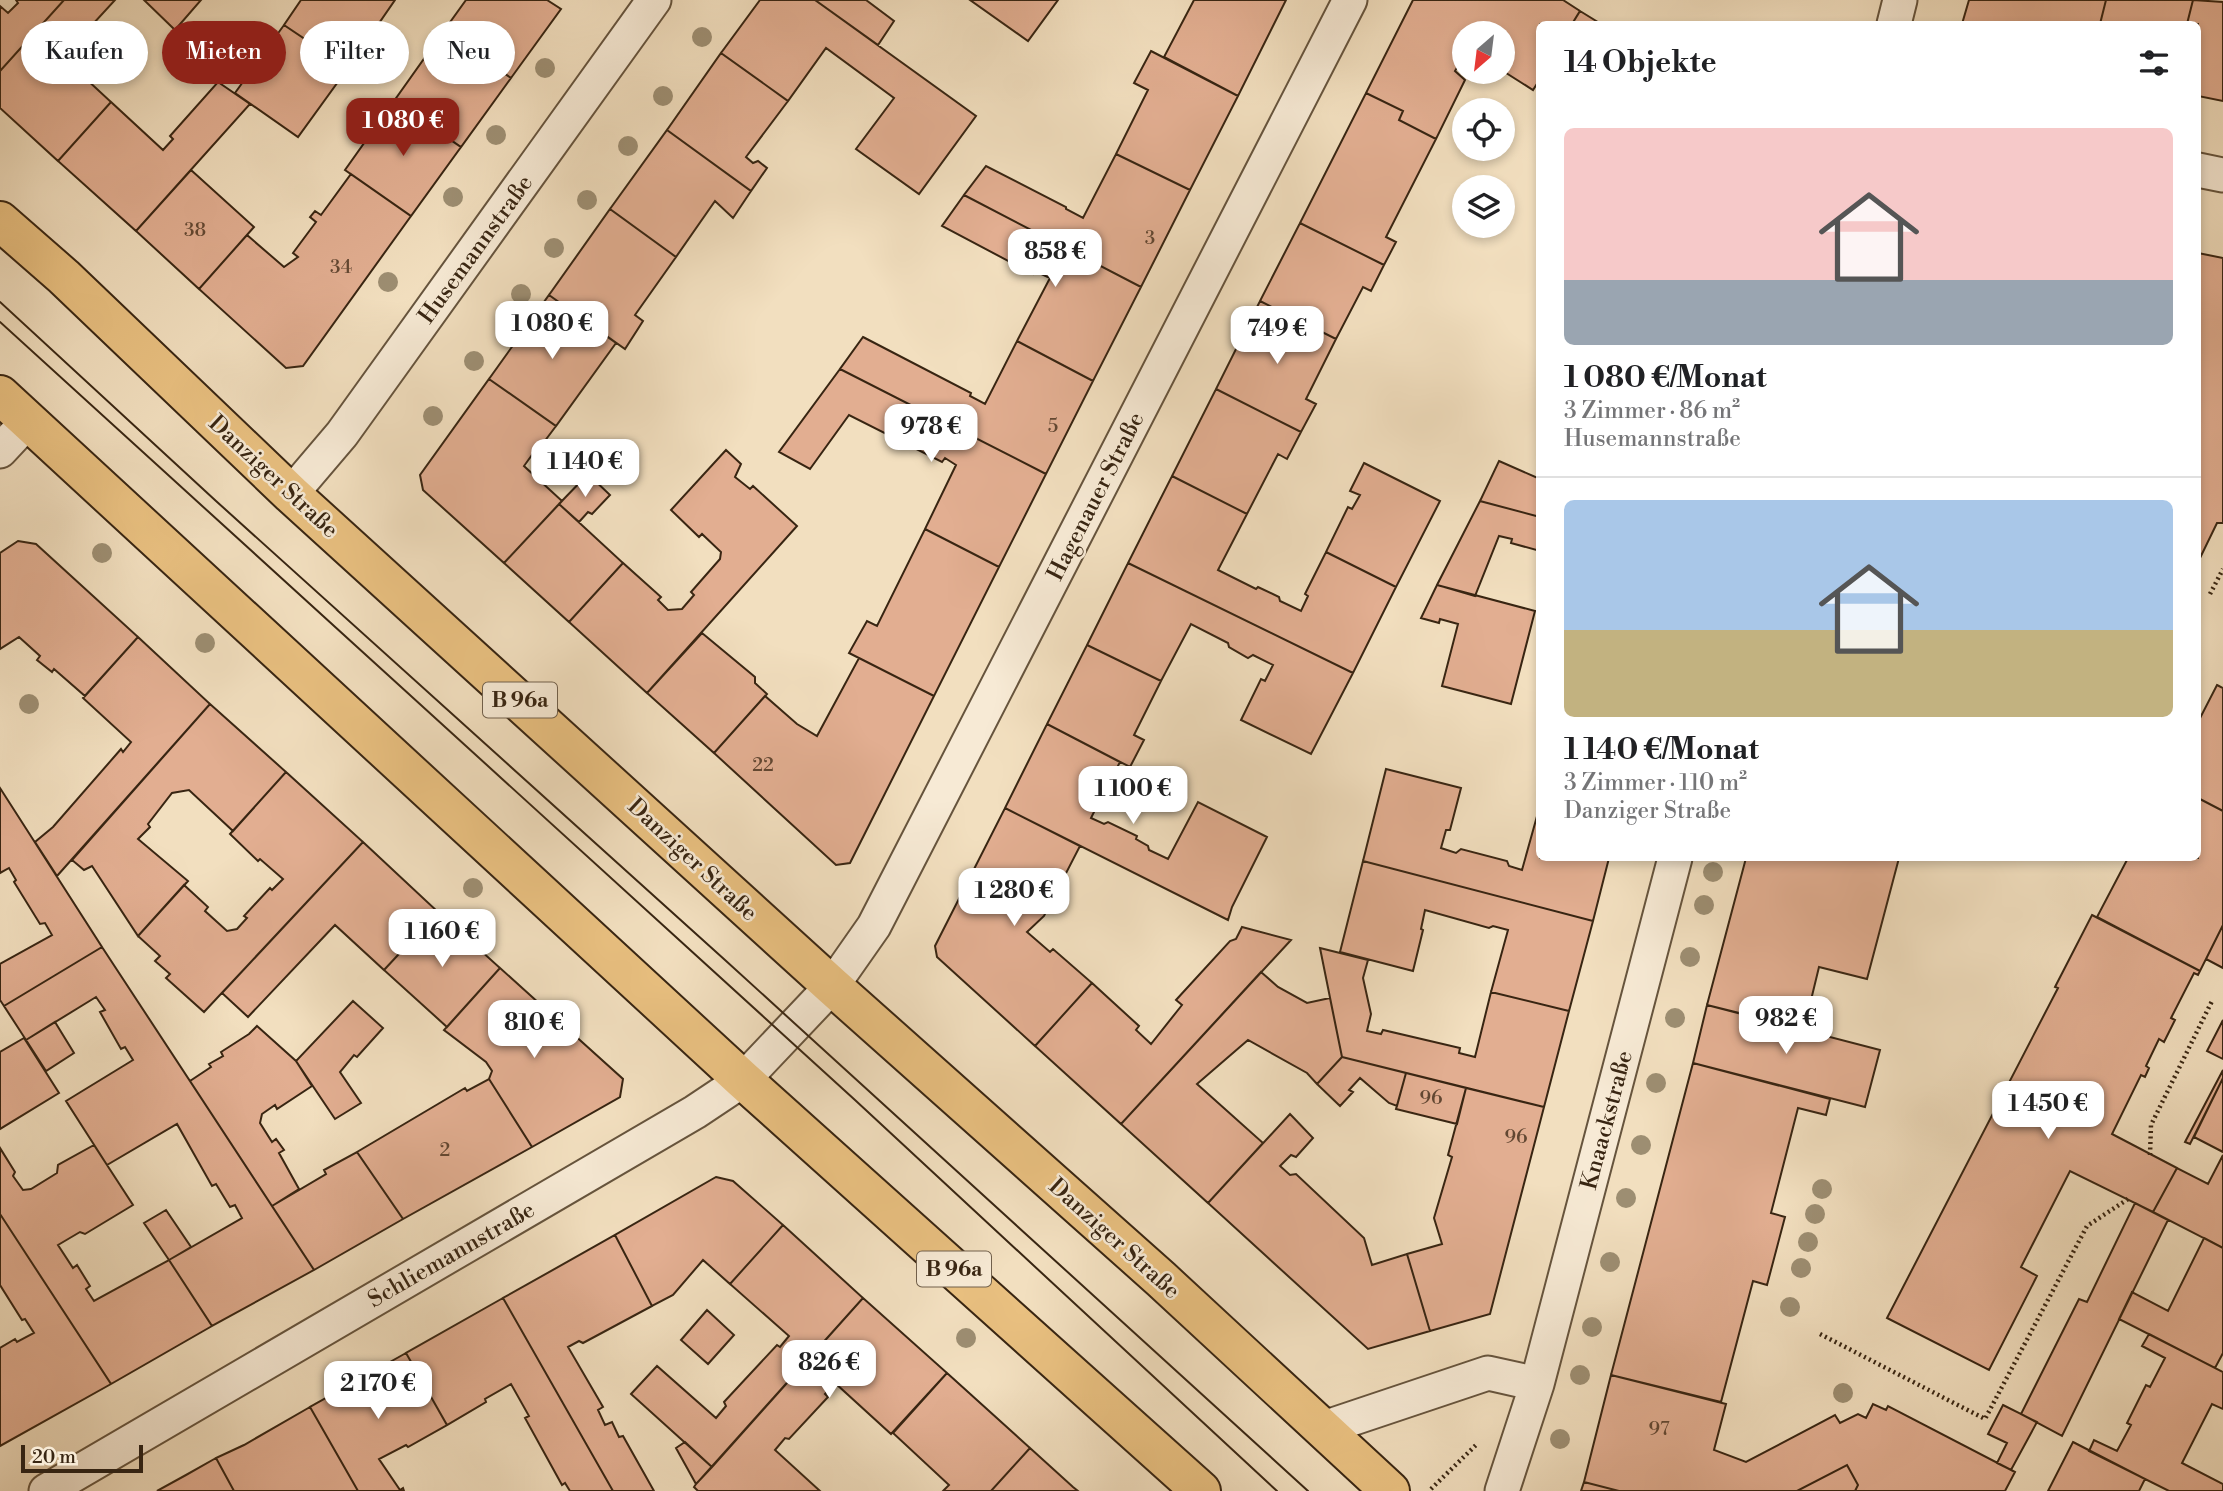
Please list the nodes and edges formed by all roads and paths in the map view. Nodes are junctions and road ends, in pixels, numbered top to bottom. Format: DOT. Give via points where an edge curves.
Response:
graph roads {
  1 [pos="653,0"];
  2 [pos="1350,0"];
  3 [pos="1900,0"];
  4 [pos="1895,21"];
  5 [pos="2201,171"];
  6 [pos="2223,176"];
  7 [pos="0,221"];
  8 [pos="0,395"];
  9 [pos="28,421"];
  10 [pos="0,451"];
  11 [pos="291,494"];
  12 [pos="2223,569"];
  13 [pos="2210,594"];
  14 [pos="1674,861"];
  15 [pos="832,986"];
  16 [pos="2213,999"];
  17 [pos="743,1080"];
  18 [pos="2150,1155"];
  19 [pos="2128,1199"];
  20 [pos="1820,1335"];
  21 [pos="1537,1384"];
  22 [pos="1324,1428"];
  23 [pos="1456,1464"];
  24 [pos="46,1491"];
  25 [pos="1201,1491"];
  26 [pos="1390,1491"];
  27 [pos="1429,1491"];
  28 [pos="1502,1491"];
  1 -- 11 [label="street, Husemannstraße" via="342,434"];
  2 -- 15 [label="street, Hagenauer Straße" via="874,926"];
  3 -- 4 [label="street"];
  5 -- 6 [label="street"];
  7 -- 11 [label="main road, Danziger Straße / B 96a"];
  8 -- 9 [label="main road, B 96a"];
  9 -- 10 [label="street"];
  9 -- 17 [label="main road, B 96a"];
  11 -- 15 [label="main road, Danziger Straße / B 96a"];
  12 -- 13 [label="path"];
  14 -- 21 [label="street, Knaackstraße"];
  15 -- 17 [label="street, Schliemannstraße"];
  15 -- 22 [label="main road, Danziger Straße / B 96a"];
  16 -- 18 [label="path" via="2151,1125"];
  17 -- 24 [label="street, Schliemannstraße"];
  17 -- 25 [label="main road, B 96a"];
  19 -- 20 [label="path" via="2087,1226 1984,1419"];
  21 -- 22 [label="street" via="1488,1373"];
  21 -- 28 [label="street, Knaackstraße"];
  22 -- 26 [label="main road, Danziger Straße / B 96a"];
  23 -- 27 [label="path"];
}
